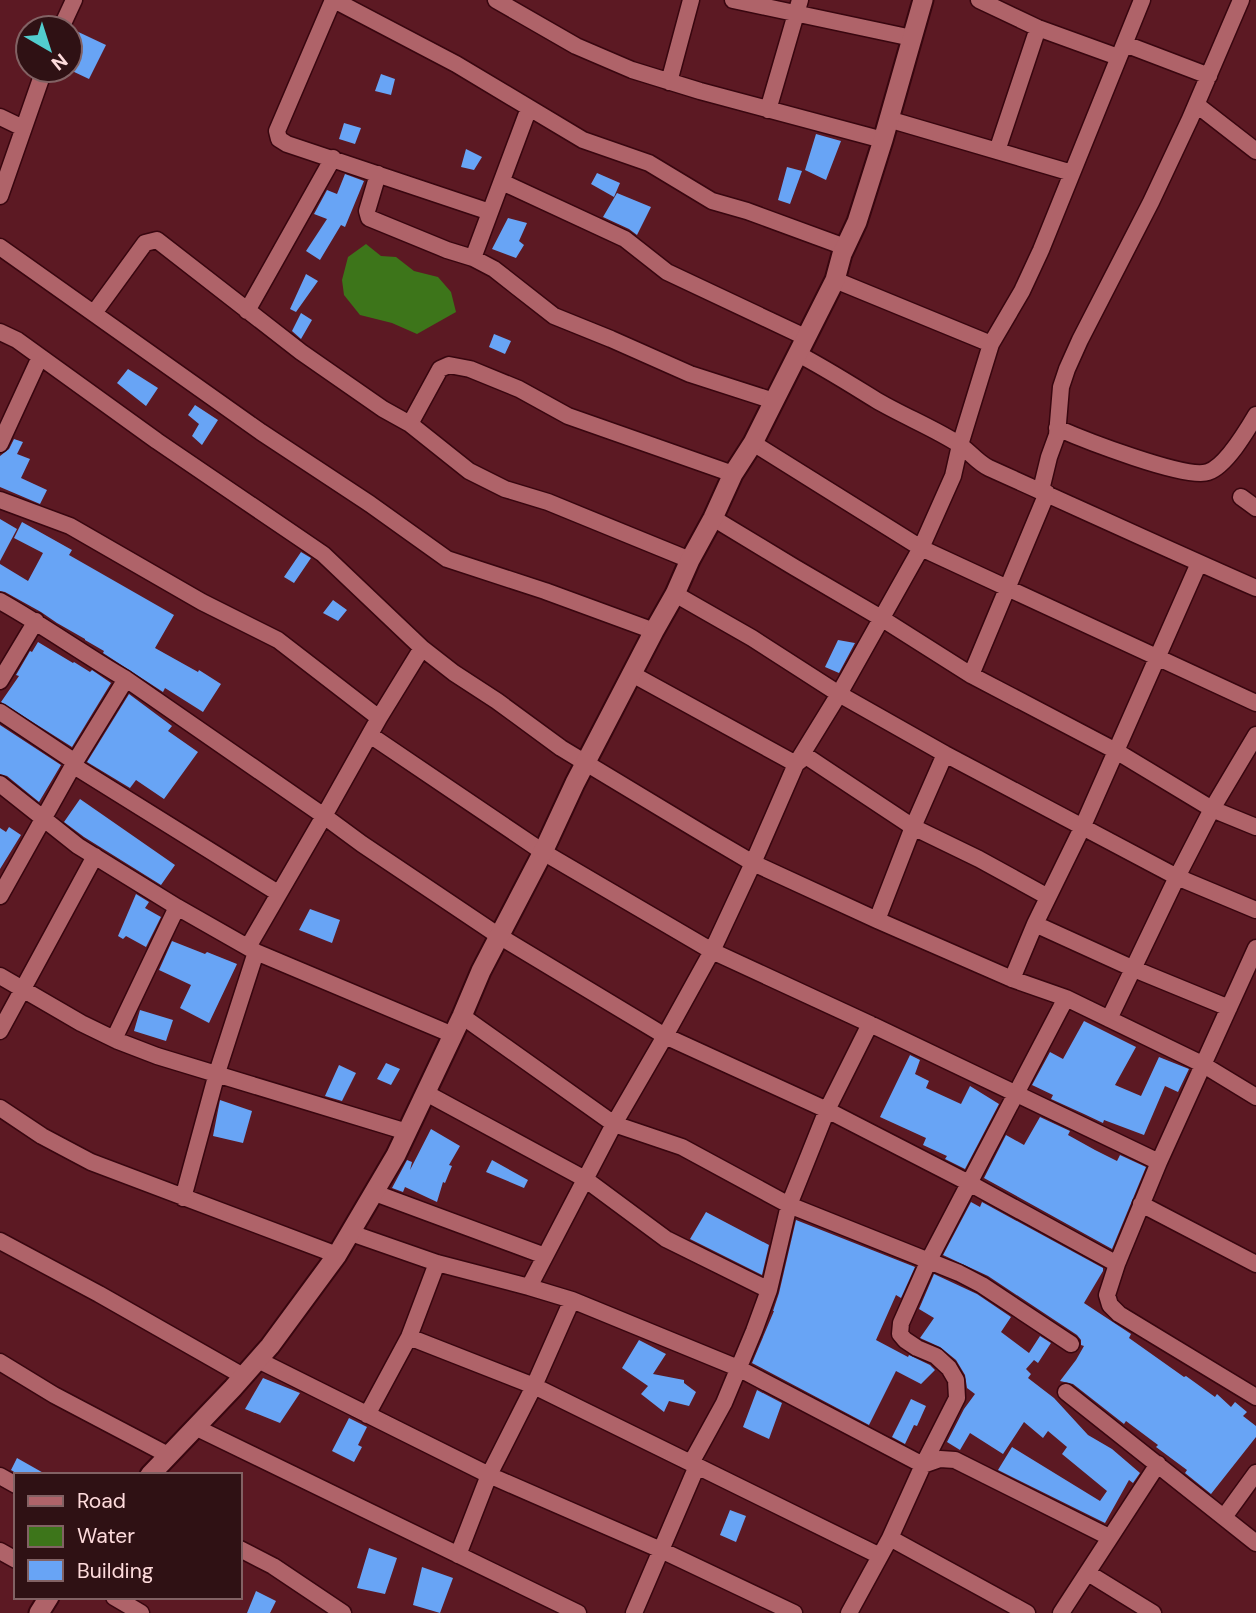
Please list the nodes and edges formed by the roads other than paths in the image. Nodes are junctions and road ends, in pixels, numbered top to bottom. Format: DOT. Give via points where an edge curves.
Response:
graph roads {
  1 [pos="333,0"];
  2 [pos="496,0"];
  3 [pos="691,0"];
  4 [pos="733,0"];
  5 [pos="923,0"];
  6 [pos="979,0"];
  7 [pos="1142,0"];
  8 [pos="1241,0"];
  9 [pos="798,7"];
  10 [pos="1038,28"];
  11 [pos="912,38"];
  12 [pos="1121,50"];
  13 [pos="1209,76"];
  14 [pos="669,82"];
  15 [pos="39,84"];
  16 [pos="1196,105"];
  17 [pos="528,108"];
  18 [pos="768,110"];
  19 [pos="0,117"];
  20 [pos="888,119"];
  21 [pos="23,128"];
  22 [pos="883,140"];
  23 [pos="997,151"];
  24 [pos="1256,151"];
  25 [pos="333,158"];
  26 [pos="1072,173"];
  27 [pos="378,174"];
  28 [pos="502,182"];
  29 [pos="0,196"];
  30 [pos="490,212"];
  31 [pos="0,247"];
  32 [pos="845,247"];
  33 [pos="472,258"];
  34 [pos="835,280"];
  35 [pos="247,311"];
  36 [pos="94,313"];
  37 [pos="0,332"];
  38 [pos="991,344"];
  39 [pos="801,345"];
  40 [pos="40,357"];
  41 [pos="774,401"];
  42 [pos="1255,418"];
  43 [pos="410,424"];
  44 [pos="1057,428"];
  45 [pos="753,443"];
  46 [pos="0,444"];
  47 [pos="960,445"];
  48 [pos="733,474"];
  49 [pos="1044,492"];
  50 [pos="1241,497"];
  51 [pos="0,500"];
  52 [pos="1256,508"];
  53 [pos="713,518"];
  54 [pos="921,548"];
  55 [pos="690,560"];
  56 [pos="1199,563"];
  57 [pos="1009,587"];
  58 [pos="1256,587"];
  59 [pos="676,594"];
  60 [pos="0,601"];
  61 [pos="881,618"];
  62 [pos="36,621"];
  63 [pos="654,631"];
  64 [pos="422,648"];
  65 [pos="1158,657"];
  66 [pos="632,674"];
  67 [pos="971,675"];
  68 [pos="127,679"];
  69 [pos="0,681"];
  70 [pos="839,694"];
  71 [pos="1256,703"];
  72 [pos="0,712"];
  73 [pos="379,718"];
  74 [pos="370,735"];
  75 [pos="1256,735"];
  76 [pos="1116,751"];
  77 [pos="944,754"];
  78 [pos="586,762"];
  79 [pos="74,764"];
  80 [pos="796,764"];
  81 [pos="0,784"];
  82 [pos="1212,809"];
  83 [pos="324,816"];
  84 [pos="44,819"];
  85 [pos="913,827"];
  86 [pos="1256,827"];
  87 [pos="1082,828"];
  88 [pos="543,852"];
  89 [pos="95,856"];
  90 [pos="753,863"];
  91 [pos="1177,877"];
  92 [pos="278,893"];
  93 [pos="0,896"];
  94 [pos="1048,897"];
  95 [pos="177,907"];
  96 [pos="1256,910"];
  97 [pos="877,920"];
  98 [pos="1035,924"];
  99 [pos="499,936"];
  100 [pos="1256,948"];
  101 [pos="252,949"];
  102 [pos="712,951"];
  103 [pos="1134,969"];
  104 [pos="0,976"];
  105 [pos="1012,979"];
  106 [pos="24,990"];
  107 [pos="1066,998"];
  108 [pos="1228,1008"];
  109 [pos="462,1016"];
  110 [pos="1109,1019"];
  111 [pos="870,1024"];
  112 [pos="0,1031"];
  113 [pos="453,1035"];
  114 [pos="665,1036"];
  115 [pos="114,1039"];
  116 [pos="1202,1064"];
  117 [pos="217,1073"];
  118 [pos="426,1093"];
  119 [pos="1015,1094"];
  120 [pos="1256,1097"];
  121 [pos="0,1108"];
  122 [pos="827,1110"];
  123 [pos="614,1124"];
  124 [pos="407,1132"];
  125 [pos="1159,1162"];
  126 [pos="585,1179"];
  127 [pos="969,1184"];
  128 [pos="375,1192"];
  129 [pos="183,1198"];
  130 [pos="1141,1204"];
  131 [pos="789,1205"];
  132 [pos="351,1233"];
  133 [pos="0,1241"];
  134 [pos="337,1255"];
  135 [pos="545,1256"];
  136 [pos="929,1260"];
  137 [pos="437,1263"];
  138 [pos="1117,1264"];
  139 [pos="1256,1264"];
  140 [pos="529,1287"];
  141 [pos="769,1290"];
  142 [pos="572,1300"];
  143 [pos="409,1336"];
  144 [pos="1071,1344"];
  145 [pos="258,1360"];
  146 [pos="0,1362"];
  147 [pos="738,1368"];
  148 [pos="243,1376"];
  149 [pos="534,1386"];
  150 [pos="1066,1392"];
  151 [pos="1256,1397"];
  152 [pos="367,1415"];
  153 [pos="195,1427"];
  154 [pos="168,1455"];
  155 [pos="1158,1464"];
  156 [pos="694,1465"];
  157 [pos="923,1465"];
  158 [pos="152,1473"];
  159 [pos="1256,1473"];
  160 [pos="489,1475"];
  161 [pos="1224,1517"];
  162 [pos="1109,1537"];
  163 [pos="890,1538"];
  164 [pos="1256,1543"];
  165 [pos="242,1550"];
  166 [pos="661,1550"];
  167 [pos="458,1555"];
  168 [pos="880,1556"];
  169 [pos="1088,1573"];
  170 [pos="117,1599"];
  171 [pos="336,1611"];
  172 [pos="141,1613"];
  173 [pos="578,1613"];
  174 [pos="634,1613"];
  175 [pos="794,1613"];
  176 [pos="849,1613"];
  177 [pos="1027,1613"];
  178 [pos="1061,1613"];
  179 [pos="1153,1613"];
  1 -- 17 [label="street" via="456,64"];
  1 -- 25 [label="street" via="277,131 286,144"];
  2 -- 14 [label="street" via="576,46"];
  3 -- 14 [label="street"];
  4 -- 9 [label="street"];
  5 -- 11 [label="street"];
  6 -- 10 [label="street"];
  7 -- 12 [label="street"];
  8 -- 13 [label="street"];
  9 -- 11 [label="street"];
  9 -- 18 [label="street"];
  10 -- 12 [label="street"];
  10 -- 23 [label="street"];
  11 -- 20 [label="street"];
  12 -- 13 [label="street"];
  12 -- 26 [label="street"];
  13 -- 16 [label="street"];
  14 -- 18 [label="street"];
  15 -- 21 [label="street"];
  16 -- 24 [label="street"];
  16 -- 44 [label="street" via="1067,369"];
  17 -- 28 [label="street"];
  17 -- 32 [label="street" via="583,140 649,163 712,201"];
  18 -- 22 [label="street"];
  19 -- 21 [label="street"];
  20 -- 22 [label="street"];
  20 -- 23 [label="street"];
  21 -- 29 [label="street"];
  22 -- 32 [label="street"];
  23 -- 26 [label="street"];
  25 -- 27 [label="street"];
  25 -- 35 [label="street"];
  26 -- 38 [label="street" via="1022,291"];
  27 -- 30 [label="street"];
  27 -- 33 [label="street" via="369,218"];
  28 -- 30 [label="street"];
  28 -- 39 [label="street" via="625,239 667,272"];
  30 -- 33 [label="street"];
  31 -- 36 [label="street"];
  32 -- 34 [label="street"];
  33 -- 41 [label="street" via="494,269 554,316 691,374"];
  34 -- 38 [label="street"];
  34 -- 39 [label="street"];
  35 -- 36 [label="street" via="158,240 145,243"];
  35 -- 43 [label="street"];
  36 -- 63 [label="street" via="447,559"];
  37 -- 40 [label="street"];
  38 -- 47 [label="street"];
  39 -- 41 [label="street"];
  39 -- 47 [label="street" via="876,400"];
  40 -- 46 [label="street"];
  40 -- 64 [label="street" via="323,554"];
  41 -- 45 [label="street"];
  42 -- 44 [label="street" via="1223,463 1194,474"];
  43 -- 48 [label="street" via="440,369 449,365 519,388 568,416"];
  43 -- 55 [label="street" via="469,471 505,489"];
  44 -- 49 [label="street"];
  45 -- 48 [label="street"];
  45 -- 54 [label="street"];
  47 -- 49 [label="street" via="987,467"];
  47 -- 54 [label="street" via="953,476"];
  48 -- 53 [label="street"];
  49 -- 56 [label="street"];
  49 -- 57 [label="street"];
  50 -- 52 [label="street"];
  51 -- 73 [label="street" via="70,526 278,640"];
  53 -- 55 [label="street"];
  53 -- 61 [label="street"];
  54 -- 57 [label="street"];
  54 -- 61 [label="street"];
  55 -- 59 [label="street"];
  56 -- 58 [label="street"];
  56 -- 65 [label="street"];
  57 -- 65 [label="street"];
  57 -- 67 [label="street"];
  59 -- 63 [label="street"];
  59 -- 70 [label="street"];
  60 -- 62 [label="street"];
  61 -- 67 [label="street"];
  61 -- 70 [label="street"];
  62 -- 68 [label="street"];
  62 -- 69 [label="street"];
  63 -- 66 [label="street"];
  64 -- 73 [label="street"];
  64 -- 78 [label="street"];
  65 -- 71 [label="street"];
  65 -- 76 [label="street"];
  66 -- 78 [label="street"];
  66 -- 80 [label="street"];
  67 -- 76 [label="street"];
  68 -- 79 [label="street"];
  68 -- 83 [label="street"];
  70 -- 77 [label="street"];
  70 -- 80 [label="street"];
  72 -- 79 [label="street"];
  73 -- 74 [label="street"];
  74 -- 83 [label="street"];
  74 -- 88 [label="street"];
  75 -- 82 [label="street"];
  76 -- 82 [label="street"];
  76 -- 87 [label="street"];
  77 -- 85 [label="street"];
  77 -- 87 [label="street"];
  78 -- 88 [label="street"];
  78 -- 90 [label="street"];
  79 -- 84 [label="street"];
  79 -- 92 [label="street"];
  80 -- 85 [label="street" via="806,756"];
  80 -- 90 [label="street"];
  81 -- 84 [label="street"];
  82 -- 86 [label="street"];
  82 -- 91 [label="street"];
  83 -- 92 [label="street"];
  83 -- 99 [label="street"];
  84 -- 89 [label="street"];
  84 -- 93 [label="street"];
  85 -- 94 [label="street"];
  85 -- 97 [label="street"];
  87 -- 91 [label="street"];
  87 -- 94 [label="street"];
  88 -- 99 [label="street"];
  88 -- 102 [label="street"];
  89 -- 95 [label="street"];
  89 -- 106 [label="street"];
  90 -- 97 [label="street"];
  90 -- 102 [label="street"];
  91 -- 96 [label="street"];
  91 -- 103 [label="street"];
  92 -- 101 [label="street"];
  94 -- 98 [label="street"];
  95 -- 101 [label="street"];
  95 -- 115 [label="street"];
  97 -- 105 [label="street"];
  98 -- 103 [label="street"];
  98 -- 105 [label="street"];
  99 -- 109 [label="street"];
  99 -- 114 [label="street"];
  100 -- 108 [label="street"];
  101 -- 113 [label="street"];
  101 -- 117 [label="street"];
  102 -- 111 [label="street"];
  102 -- 114 [label="street"];
  103 -- 108 [label="street"];
  103 -- 110 [label="street"];
  104 -- 106 [label="street"];
  105 -- 107 [label="street"];
  106 -- 112 [label="street"];
  106 -- 115 [label="street"];
  107 -- 110 [label="street"];
  107 -- 119 [label="street"];
  108 -- 116 [label="street"];
  109 -- 113 [label="street"];
  109 -- 123 [label="street"];
  110 -- 116 [label="street"];
  111 -- 119 [label="street"];
  111 -- 122 [label="street"];
  113 -- 118 [label="street"];
  114 -- 122 [label="street"];
  114 -- 123 [label="street"];
  115 -- 117 [label="street"];
  116 -- 120 [label="street"];
  116 -- 125 [label="street"];
  117 -- 124 [label="street"];
  117 -- 129 [label="street"];
  118 -- 124 [label="street"];
  118 -- 126 [label="street"];
  119 -- 125 [label="street"];
  119 -- 127 [label="street"];
  121 -- 129 [label="street" via="91,1162"];
  122 -- 127 [label="street"];
  122 -- 131 [label="street"];
  123 -- 126 [label="street"];
  123 -- 131 [label="street" via="682,1147"];
  124 -- 128 [label="street"];
  125 -- 130 [label="street"];
  126 -- 135 [label="street"];
  126 -- 141 [label="street" via="666,1239"];
  127 -- 136 [label="street"];
  127 -- 138 [label="street"];
  128 -- 132 [label="street"];
  128 -- 135 [label="street"];
  129 -- 134 [label="street"];
  130 -- 138 [label="street"];
  130 -- 139 [label="street"];
  131 -- 136 [label="street"];
  131 -- 141 [label="street"];
  132 -- 134 [label="street"];
  132 -- 137 [label="street"];
  133 -- 148 [label="street"];
  134 -- 145 [label="street"];
  135 -- 140 [label="street"];
  136 -- 144 [label="street" via="982,1285"];
  136 -- 157 [label="street" via="900,1334 949,1368 956,1380 957,1398"];
  137 -- 140 [label="street"];
  137 -- 143 [label="street"];
  138 -- 151 [label="street" via="1107,1295 1119,1314"];
  140 -- 142 [label="street"];
  141 -- 147 [label="street"];
  142 -- 147 [label="street"];
  142 -- 149 [label="street"];
  143 -- 149 [label="street"];
  143 -- 152 [label="street"];
  145 -- 148 [label="street"];
  145 -- 152 [label="street"];
  146 -- 154 [label="street"];
  147 -- 156 [label="street"];
  147 -- 157 [label="street"];
  148 -- 153 [label="street"];
  149 -- 156 [label="street"];
  149 -- 160 [label="street"];
  150 -- 155 [label="street"];
  152 -- 160 [label="street"];
  153 -- 154 [label="street"];
  153 -- 167 [label="street"];
  154 -- 158 [label="street"];
  155 -- 161 [label="street"];
  155 -- 162 [label="street"];
  156 -- 166 [label="street"];
  156 -- 168 [label="street"];
  157 -- 162 [label="street" via="955,1460"];
  157 -- 163 [label="street"];
  159 -- 161 [label="street"];
  160 -- 166 [label="street"];
  160 -- 167 [label="street"];
  161 -- 164 [label="street"];
  162 -- 169 [label="street"];
  163 -- 168 [label="street"];
  163 -- 177 [label="street"];
  165 -- 171 [label="street"];
  166 -- 174 [label="street"];
  166 -- 175 [label="street"];
  167 -- 173 [label="street"];
  168 -- 176 [label="street"];
  169 -- 178 [label="street"];
  169 -- 179 [label="street"];
  170 -- 172 [label="street"];
}
